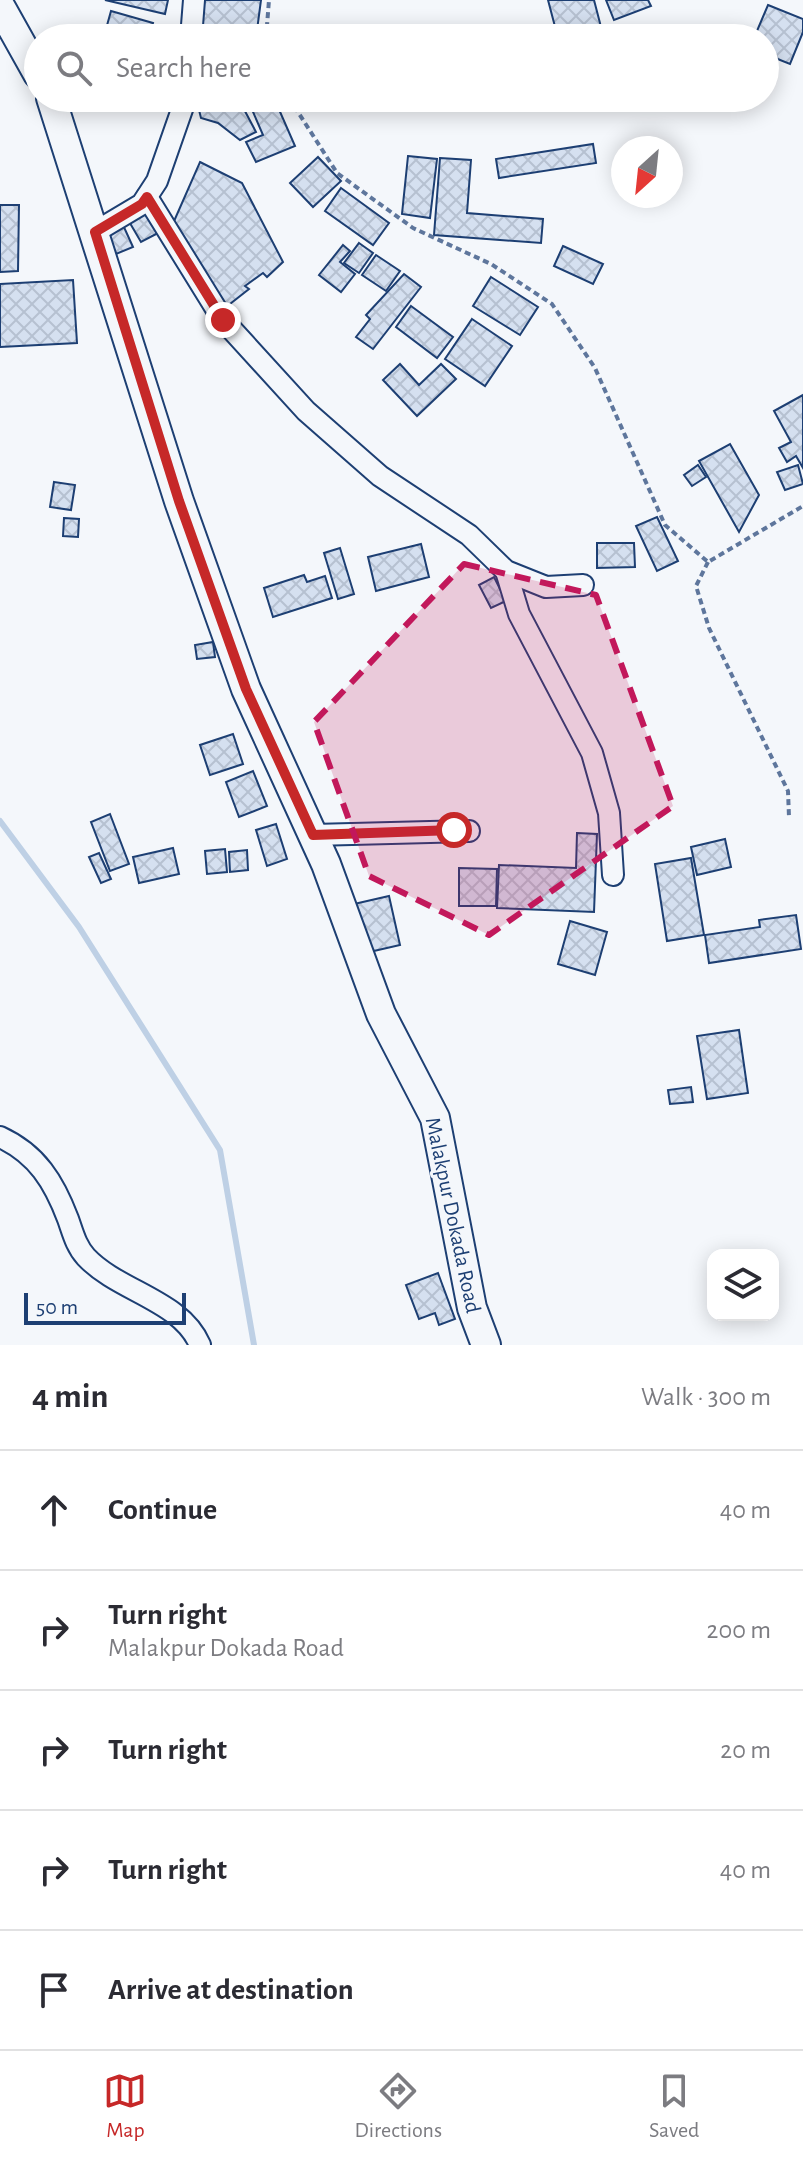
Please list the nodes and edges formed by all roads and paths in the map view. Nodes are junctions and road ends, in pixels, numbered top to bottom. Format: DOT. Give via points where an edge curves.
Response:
graph roads {
  1 [pos="194,0"];
  2 [pos="269,0"];
  3 [pos="0,6"];
  4 [pos="192,24"];
  5 [pos="267,24"];
  6 [pos="24,49"];
  7 [pos="56,112"];
  8 [pos="181,112"];
  9 [pos="298,112"];
  10 [pos="147,197"];
  11 [pos="95,232"];
  12 [pos="803,506"];
  13 [pos="708,562"];
  14 [pos="506,571"];
  15 [pos="583,585"];
  16 [pos="789,817"];
  17 [pos="469,831"];
  18 [pos="313,835"];
  19 [pos="613,875"];
  20 [pos="0,1137"];
  21 [pos="200,1345"];
  22 [pos="486,1345"];
  1 -- 4 [label="street"];
  2 -- 5 [label="path"];
  3 -- 6 [label="street"];
  7 -- 11 [label="street, Malakpur Dokada Road"];
  8 -- 10 [label="street"];
  9 -- 13 [label="path" via="337,173 413,228 491,264 552,304 595,368 665,525"];
  10 -- 11 [label="street"];
  10 -- 14 [label="street" via="223,320 306,411 380,476 469,535"];
  11 -- 18 [label="street, Malakpur Dokada Road" via="179,501 246,689"];
  12 -- 13 [label="path"];
  13 -- 16 [label="path" via="696,586 709,628 788,791"];
  14 -- 15 [label="street" via="546,587"];
  14 -- 19 [label="street" via="519,614 592,753 609,813"];
  17 -- 18 [label="street"];
  18 -- 22 [label="street, Malakpur Dokada Road" via="381,1014 435,1118 472,1308"];
  20 -- 21 [label="street" via="33,1156 44,1170 88,1259 117,1282 182,1317"];
}
